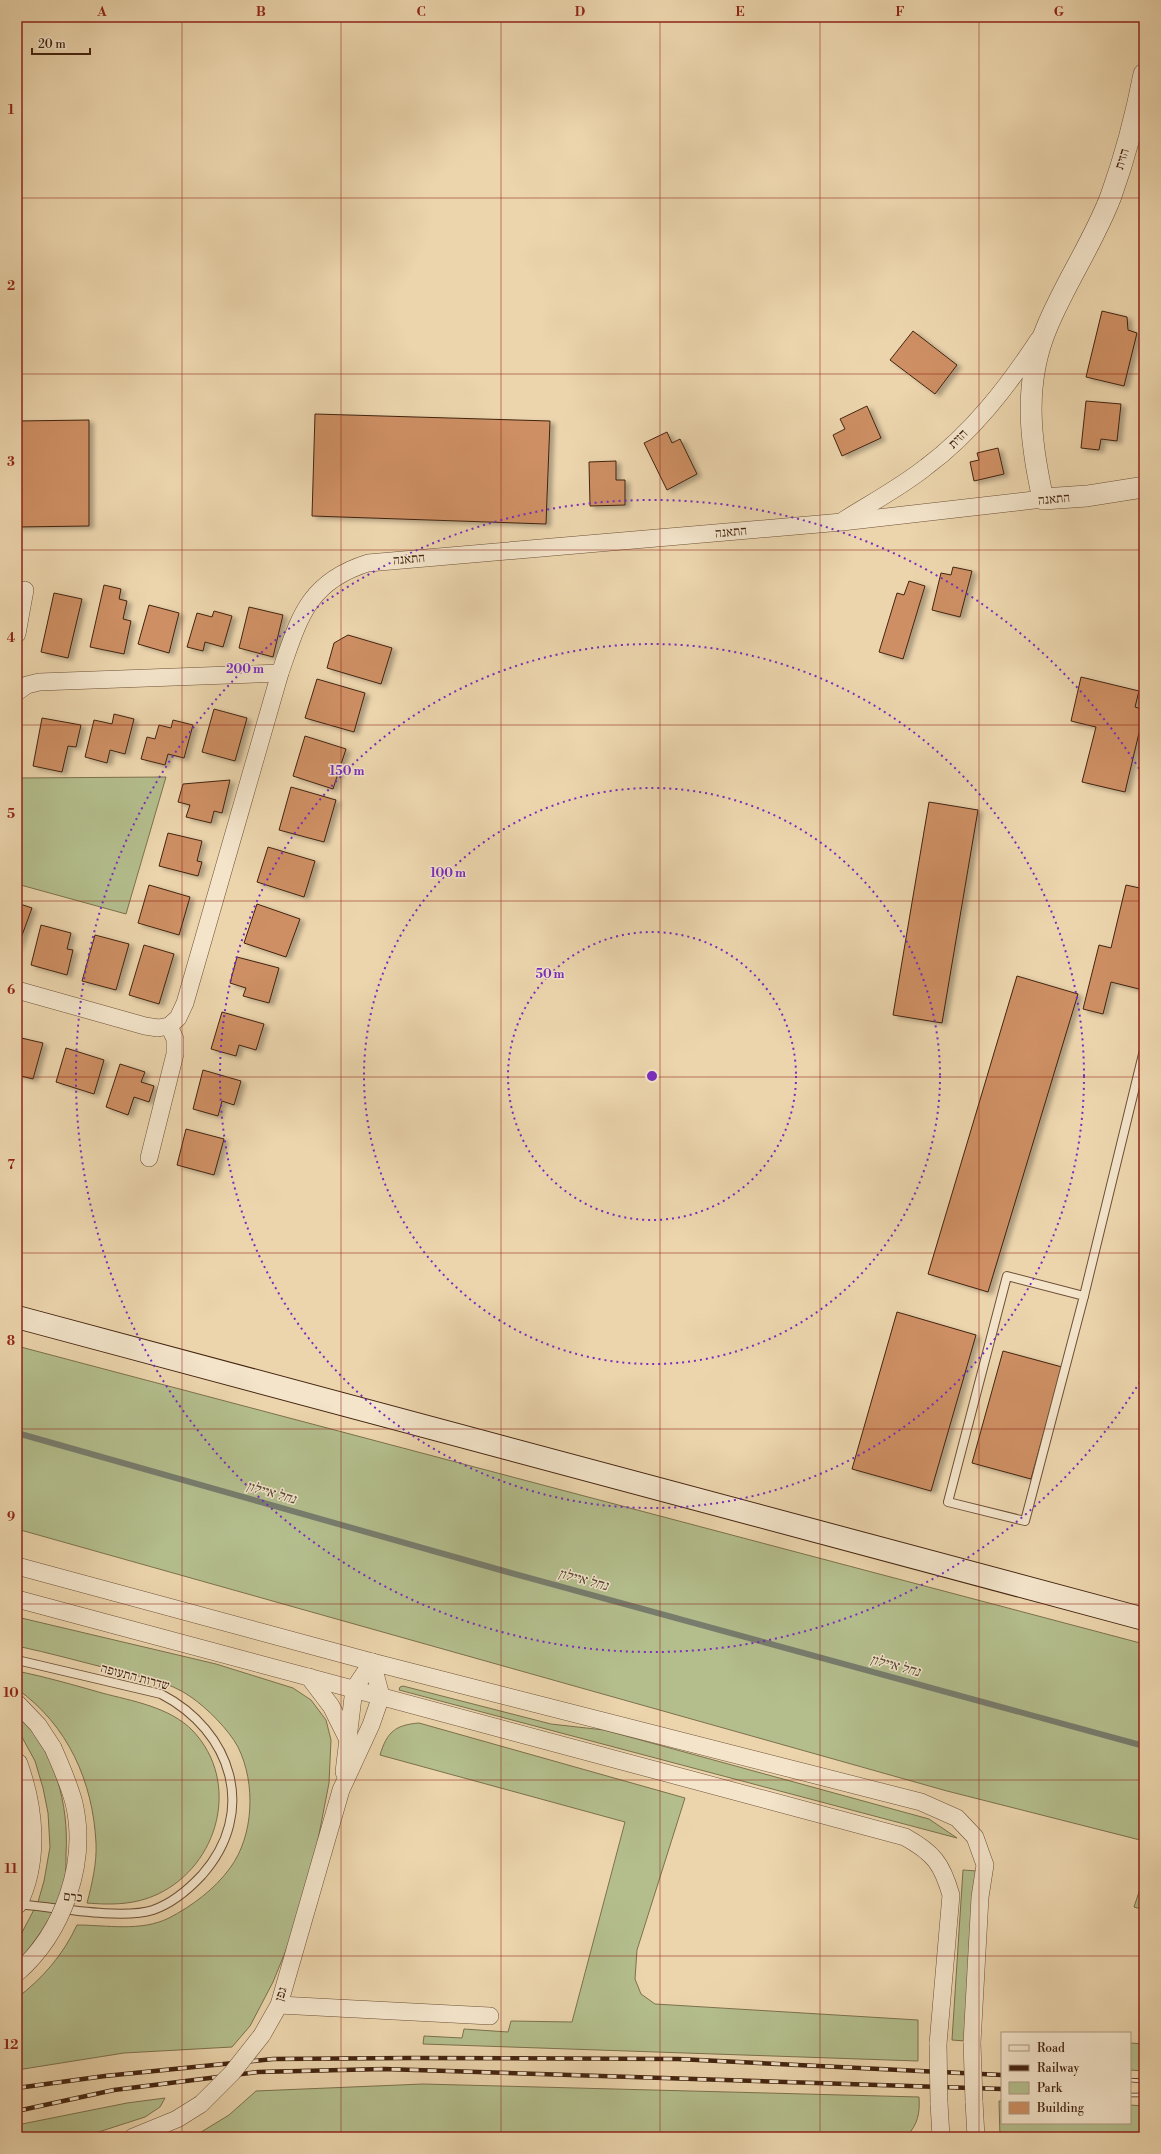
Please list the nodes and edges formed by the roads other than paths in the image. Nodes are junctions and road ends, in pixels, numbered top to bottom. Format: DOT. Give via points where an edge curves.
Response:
graph roads {
  1 [pos="1144,74"];
  2 [pos="1047,327"];
  3 [pos="1144,487"];
  4 [pos="1043,499"];
  5 [pos="842,522"];
  6 [pos="25,590"];
  7 [pos="17,634"];
  8 [pos="280,673"];
  9 [pos="19,685"];
  10 [pos="17,990"];
  11 [pos="169,1026"];
  12 [pos="1144,1050"];
  13 [pos="149,1158"];
  14 [pos="1084,1296"];
  15 [pos="17,1317"];
  16 [pos="17,1566"];
  17 [pos="17,1599"];
  18 [pos="1144,1619"];
  19 [pos="17,1660"];
  20 [pos="372,1662"];
  21 [pos="309,1677"];
  22 [pos="354,1689"];
  23 [pos="381,1696"];
  24 [pos="17,1703"];
  25 [pos="348,1740"];
  26 [pos="17,1764"];
  27 [pos="341,1790"];
  28 [pos="17,1904"];
  29 [pos="128,1914"];
  30 [pos="17,1973"];
  31 [pos="279,2004"];
  32 [pos="490,2016"];
  33 [pos="133,2137"];
  34 [pos="941,2137"];
  35 [pos="976,2137"];
  1 -- 2 [label="street, הזית" via="1128,141 1110,197"];
  2 -- 4 [label="street, הזית" via="1036,363 1030,406 1032,439"];
  2 -- 5 [label="street, הזית" via="1015,375 952,446 926,468"];
  3 -- 4 [label="street, התאנה" via="1087,496"];
  4 -- 5 [label="street, התאנה"];
  5 -- 8 [label="street, התאנה" via="368,563 337,575 311,599 298,621"];
  6 -- 7 [label="street"];
  8 -- 9 [label="street" via="39,682"];
  8 -- 11 [label="street, התאנה" via="185,1003 178,1018"];
  10 -- 11 [label="street" via="145,1026"];
  11 -- 13 [label="street" via="175,1039 175,1054"];
  12 -- 14 [label="lane"];
  14 -- 14 [label="lane" via="1007,1276 948,1502 1025,1521"];
  15 -- 18 [label="main road"];
  16 -- 20 [label="street"];
  17 -- 21 [label="street"];
  19 -- 29 [label="lane, שדרות התעופה" via="161,1694 179,1703 216,1740 223,1753 232,1788 232,1818 222,1846 210,1866 173,1901 152,1910"];
  20 -- 22 [label="street"];
  20 -- 23 [label="street"];
  20 -- 35 [label="street, bridge" via="921,1802 957,1818 974,1837 985,1865 980,1897 972,2043"];
  21 -- 22 [label="street"];
  21 -- 25 [label="street" via="331,1706"];
  22 -- 23 [label="street"];
  22 -- 25 [label="street"];
  23 -- 27 [label="street" via="371,1725"];
  23 -- 34 [label="street, bridge" via="905,1837 925,1848 942,1868 951,1895 938,2044"];
  24 -- 30 [label="street, bridge" via="38,1725 53,1748 74,1804 77,1830 75,1867 68,1897 40,1948"];
  25 -- 27 [label="street"];
  26 -- 28 [label="street" via="31,1824 28,1870"];
  27 -- 31 [label="street, גפן"];
  28 -- 29 [label="lane, כרם"];
  31 -- 32 [label="street"];
  31 -- 33 [label="street, גפן, bridge" via="262,2035 232,2072 201,2104 177,2119"];
}
